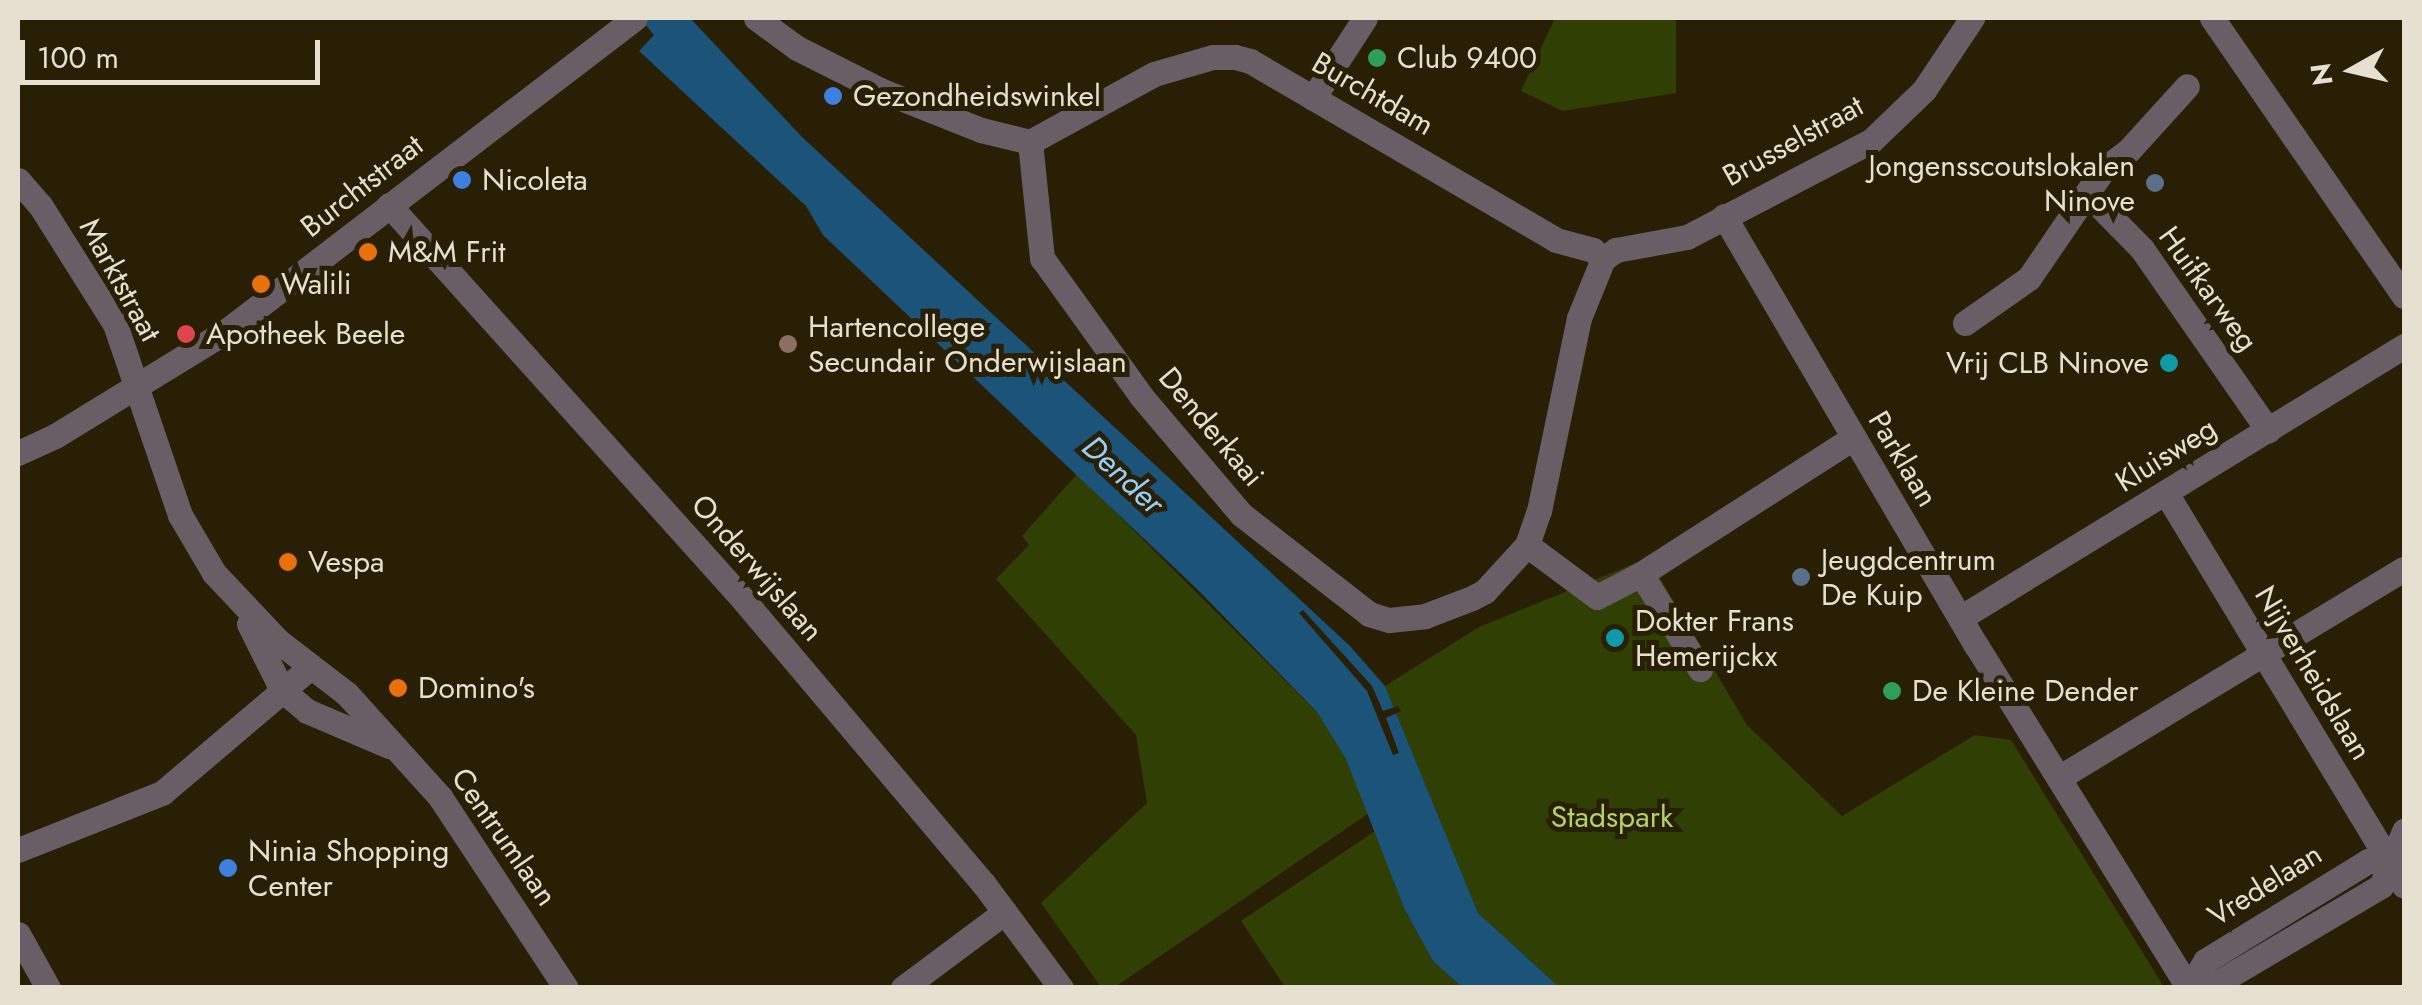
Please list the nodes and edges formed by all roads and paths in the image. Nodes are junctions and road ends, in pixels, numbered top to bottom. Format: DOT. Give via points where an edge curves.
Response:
graph roads {
  1 [pos="756,18"];
  2 [pos="1365,18"];
  3 [pos="1972,18"];
  4 [pos="2212,18"];
  5 [pos="628,24"];
  6 [pos="2187,86"];
  7 [pos="1313,98"];
  8 [pos="1030,142"];
  9 [pos="18,180"];
  10 [pos="2087,193"];
  11 [pos="389,205"];
  12 [pos="1724,216"];
  13 [pos="1603,259"];
  14 [pos="2404,296"];
  15 [pos="1965,324"];
  16 [pos="2404,346"];
  17 [pos="138,388"];
  18 [pos="2268,430"];
  19 [pos="1853,438"];
  20 [pos="18,453"];
  21 [pos="2166,493"];
  22 [pos="1527,545"];
  23 [pos="2404,570"];
  24 [pos="1641,574"];
  25 [pos="238,602"];
  26 [pos="1960,618"];
  27 [pos="2266,656"];
  28 [pos="1700,668"];
  29 [pos="308,669"];
  30 [pos="282,690"];
  31 [pos="400,750"];
  32 [pos="2060,778"];
  33 [pos="2404,832"];
  34 [pos="18,850"];
  35 [pos="2397,862"];
  36 [pos="2404,886"];
  37 [pos="1005,912"];
  38 [pos="18,934"];
  39 [pos="559,980"];
  40 [pos="48,988"];
  41 [pos="902,988"];
  42 [pos="1061,988"];
  43 [pos="2190,988"];
  1 -- 8 [label="street" via="797,48 880,90"];
  2 -- 7 [label="street"];
  3 -- 12 [label="street, Brusselstraat" via="1924,90 1870,141"];
  4 -- 14 [label="street"];
  5 -- 11 [label="street, Burchtstraat"];
  6 -- 10 [label="street"];
  7 -- 8 [label="street, Burchtdam" via="1250,61 1213,56 1132,84"];
  7 -- 13 [label="street, Burchtdam" via="1556,240"];
  8 -- 22 [label="street, Denderkaai" via="1042,258 1141,396 1242,515 1369,614 1389,620 1424,616 1485,591"];
  9 -- 17 [label="street, Marktstraat" via="115,324"];
  10 -- 15 [label="street" via="2029,278"];
  10 -- 18 [label="street, Huifkarweg" via="2142,249"];
  11 -- 17 [label="street, Burchtstraat" via="225,332"];
  11 -- 37 [label="street, Onderwijslaan" via="740,596"];
  12 -- 13 [label="street, Brusselstraat" via="1687,237 1616,250"];
  12 -- 19 [label="street, Parklaan"];
  13 -- 22 [label="street" via="1579,318"];
  16 -- 18 [label="street, Kluisweg"];
  17 -- 20 [label="street, Burchtstraat"];
  17 -- 25 [label="street, Centrumlaan" via="180,516"];
  18 -- 21 [label="street, Kluisweg"];
  19 -- 24 [label="street"];
  19 -- 26 [label="street, Parklaan"];
  21 -- 26 [label="street, Kluisweg"];
  21 -- 27 [label="street, Nijverheidslaan"];
  22 -- 24 [label="street" via="1597,597"];
  23 -- 27 [label="street"];
  24 -- 28 [label="street"];
  25 -- 29 [label="street, Centrumlaan"];
  25 -- 30 [label="street, Centrumlaan"];
  26 -- 32 [label="street, Parklaan"];
  27 -- 32 [label="street"];
  27 -- 35 [label="street, Nijverheidslaan"];
  29 -- 30 [label="street"];
  29 -- 31 [label="street, Centrumlaan" via="348,694"];
  30 -- 31 [label="street, Centrumlaan" via="307,711"];
  30 -- 34 [label="street" via="162,793"];
  31 -- 39 [label="street, Centrumlaan" via="474,842"];
  32 -- 43 [label="street, Parklaan"];
  33 -- 35 [label="street, Vredelaan"];
  35 -- 36 [label="street, Nijverheidslaan"];
  35 -- 43 [label="street, Vredelaan" via="2382,886 2217,983"];
  37 -- 41 [label="street"];
  37 -- 42 [label="street, Onderwijslaan"];
  38 -- 40 [label="street"];
}
